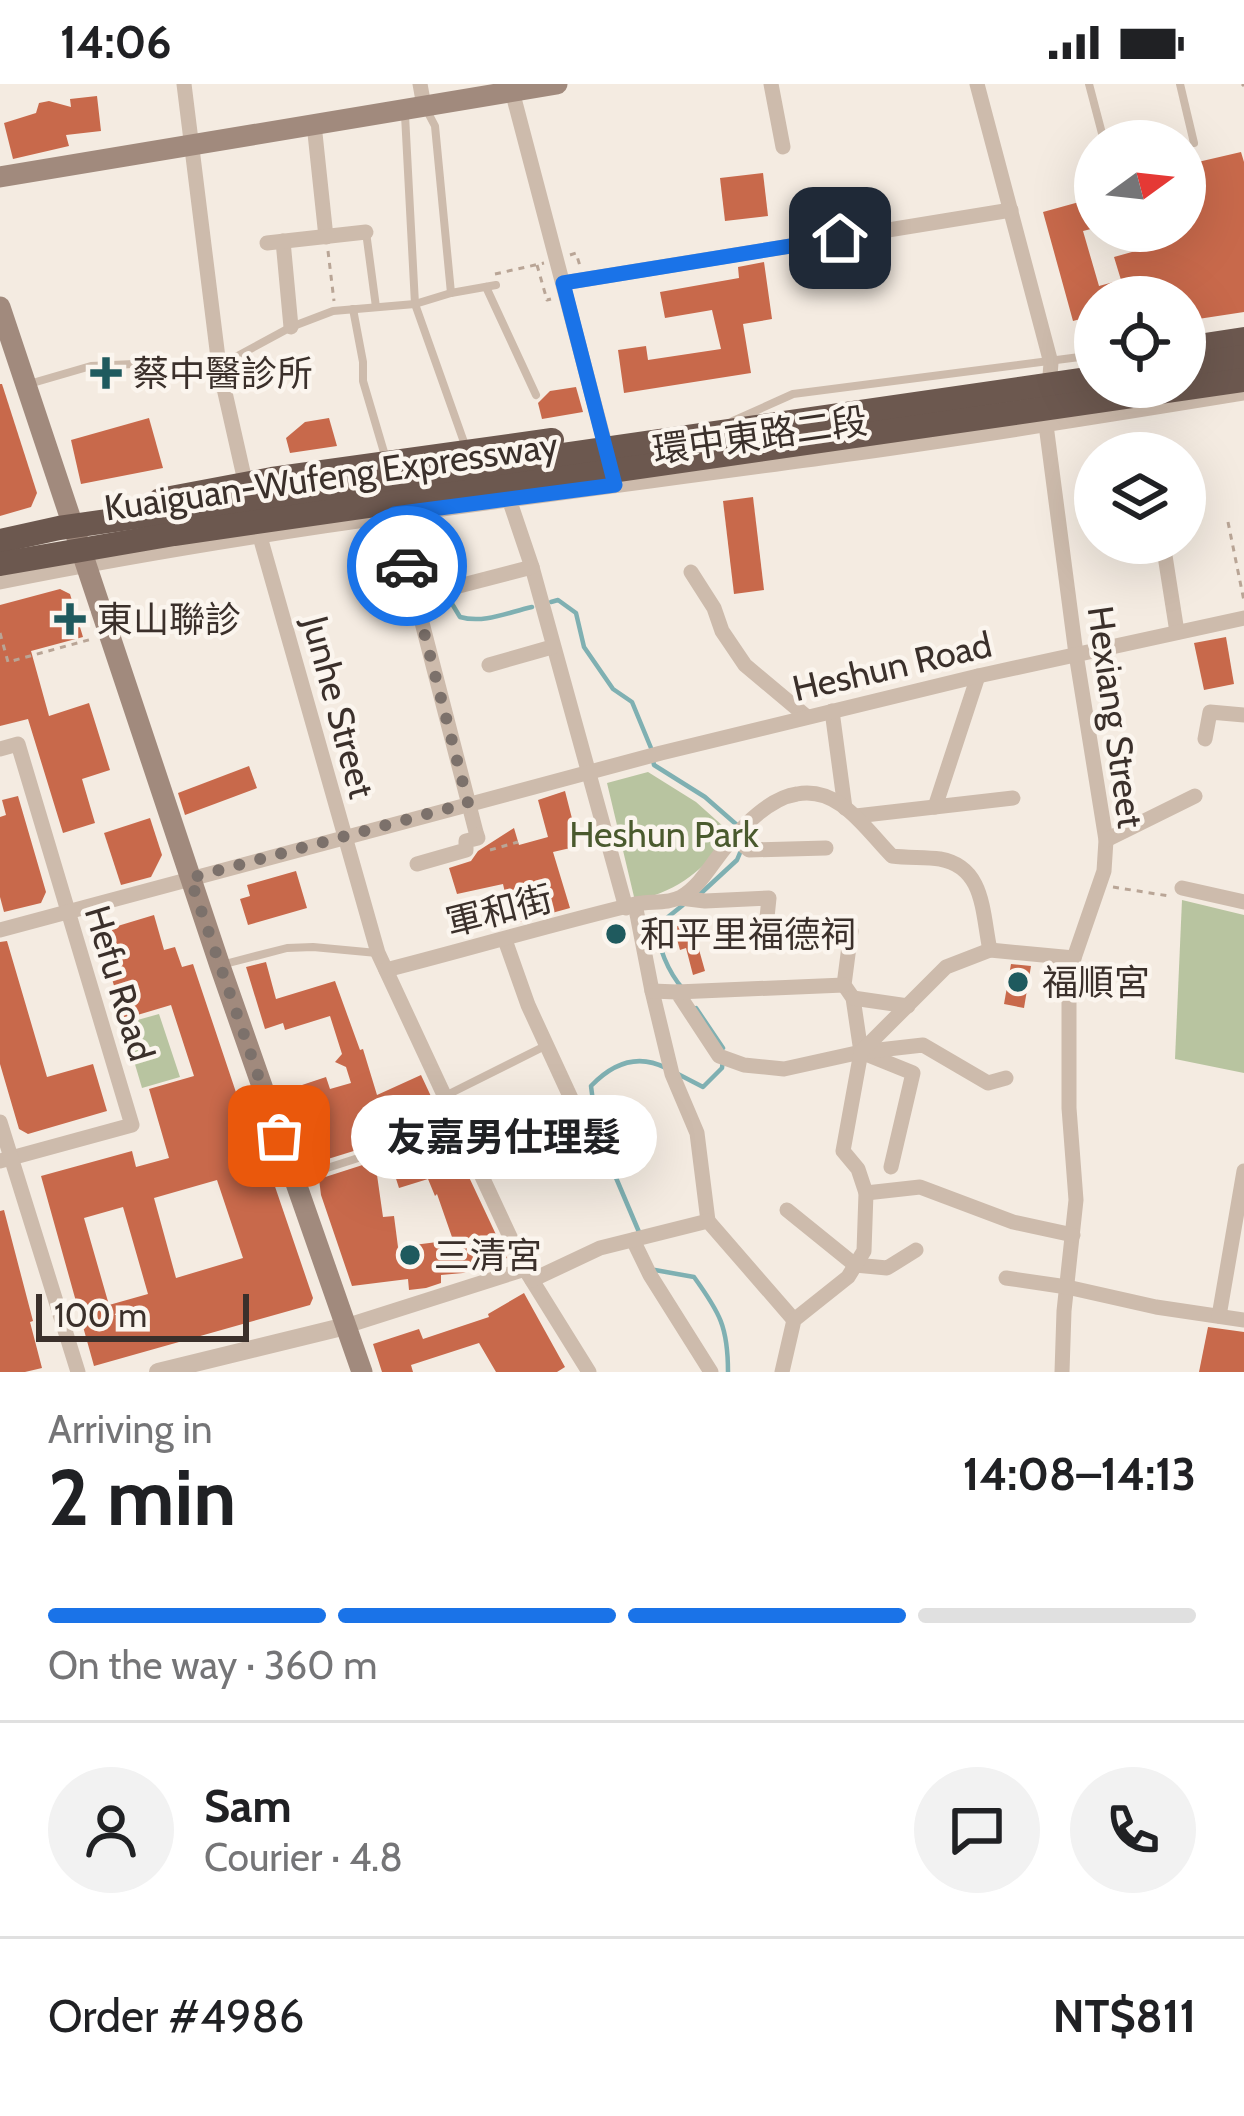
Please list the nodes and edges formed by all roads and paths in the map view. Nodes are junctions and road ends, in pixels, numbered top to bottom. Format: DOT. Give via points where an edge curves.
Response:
graph roads {
  1 [pos="184,84"];
  2 [pos="557,84"];
  3 [pos="772,84"];
  4 [pos="977,84"];
  5 [pos="1089,84"];
  6 [pos="1180,84"];
  7 [pos="511,88"];
  8 [pos="416,99"];
  9 [pos="1098,120"];
  10 [pos="1189,120"];
  11 [pos="314,124"];
  12 [pos="190,146"];
  13 [pos="783,147"];
  14 [pos="0,177"];
  15 [pos="1011,210"];
  16 [pos="366,232"];
  17 [pos="326,237"];
  18 [pos="563,283"];
  19 [pos="451,293"];
  20 [pos="415,304"];
  21 [pos="0,307"];
  22 [pos="376,307"];
  23 [pos="353,309"];
  24 [pos="334,311"];
  25 [pos="291,327"];
  26 [pos="1244,329"];
  27 [pos="1206,344"];
  28 [pos="1244,348"];
  29 [pos="1206,351"];
  30 [pos="1074,361"];
  31 [pos="1074,364"];
  32 [pos="219,366"];
  33 [pos="1050,370"];
  34 [pos="1074,373"];
  35 [pos="1074,378"];
  36 [pos="1244,380"];
  37 [pos="26,385"];
  38 [pos="1244,393"];
  39 [pos="536,395"];
  40 [pos="1046,425"];
  41 [pos="604,441"];
  42 [pos="471,460"];
  43 [pos="389,470"];
  44 [pos="615,485"];
  45 [pos="247,489"];
  46 [pos="508,499"];
  47 [pos="394,514"];
  48 [pos="1228,522"];
  49 [pos="65,523"];
  50 [pos="260,536"];
  51 [pos="0,537"];
  52 [pos="0,564"];
  53 [pos="1166,564"];
  54 [pos="85,565"];
  55 [pos="532,567"];
  56 [pos="691,572"];
  57 [pos="0,582"];
  58 [pos="455,587"];
  59 [pos="1244,601"];
  60 [pos="1244,618"];
  61 [pos="1177,632"];
  62 [pos="0,633"];
  63 [pos="108,634"];
  64 [pos="552,647"];
  65 [pos="1076,654"];
  66 [pos="489,665"];
  67 [pos="978,676"];
  68 [pos="832,711"];
  69 [pos="1244,715"];
  70 [pos="807,717"];
  71 [pos="1205,739"];
  72 [pos="0,749"];
  73 [pos="590,772"];
  74 [pos="1195,796"];
  75 [pos="1012,798"];
  76 [pos="468,803"];
  77 [pos="935,807"];
  78 [pos="850,812"];
  79 [pos="344,836"];
  80 [pos="1106,840"];
  81 [pos="518,842"];
  82 [pos="739,842"];
  83 [pos="826,848"];
  84 [pos="490,850"];
  85 [pos="417,864"];
  86 [pos="190,878"];
  87 [pos="1099,885"];
  88 [pos="1176,892"];
  89 [pos="691,899"];
  90 [pos="1244,902"];
  91 [pos="631,906"];
  92 [pos="68,913"];
  93 [pos="0,929"];
  94 [pos="851,931"];
  95 [pos="765,937"];
  96 [pos="506,940"];
  97 [pos="990,950"];
  98 [pos="378,953"];
  99 [pos="1074,958"];
  100 [pos="220,966"];
  101 [pos="386,970"];
  102 [pos="652,991"];
  103 [pos="691,991"];
  104 [pos="848,992"];
  105 [pos="908,1006"];
  106 [pos="546,1046"];
  107 [pos="861,1052"];
  108 [pos="1006,1078"];
  109 [pos="444,1096"];
  110 [pos="575,1108"];
  111 [pos="0,1123"];
  112 [pos="405,1143"];
  113 [pos="5,1159"];
  114 [pos="891,1167"];
  115 [pos="1244,1171"];
  116 [pos="294,1178"];
  117 [pos="866,1193"];
  118 [pos="788,1210"];
  119 [pos="708,1220"];
  120 [pos="1073,1235"];
  121 [pos="643,1238"];
  122 [pos="916,1250"];
  123 [pos="855,1265"];
  124 [pos="528,1275"];
  125 [pos="1006,1278"];
  126 [pos="1066,1288"];
  127 [pos="1220,1316"];
  128 [pos="794,1320"];
  129 [pos="1244,1320"];
  130 [pos="346,1326"];
  131 [pos="78,1372"];
  132 [pos="158,1372"];
  133 [pos="362,1372"];
  134 [pos="589,1372"];
  135 [pos="711,1372"];
  136 [pos="782,1372"];
  137 [pos="1062,1372"];
  1 -- 12 [label="street, Junhe Street"];
  2 -- 7 [label="main road"];
  3 -- 13 [label="street"];
  4 -- 15 [label="street, Hexiang Street"];
  5 -- 9 [label="lane"];
  6 -- 10 [label="lane"];
  7 -- 8 [label="main road"];
  7 -- 18 [label="street"];
  8 -- 11 [label="main road"];
  8 -- 19 [label="lane" via="434,126"];
  8 -- 20 [label="lane"];
  11 -- 12 [label="main road"];
  11 -- 17 [label="street"];
  12 -- 14 [label="main road"];
  12 -- 32 [label="street, Junhe Street"];
  15 -- 18 [label="street"];
  15 -- 33 [label="street, Hexiang Street"];
  16 -- 17 [label="street"];
  16 -- 22 [label="lane"];
  17 -- 24 [label="path"];
  17 -- 25 [label="street" via="275,242"];
  18 -- 41 [label="street"];
  19 -- 20 [label="lane"];
  19 -- 39 [label="lane" via="491,286"];
  20 -- 22 [label="lane"];
  20 -- 42 [label="lane"];
  21 -- 37 [label="main road"];
  22 -- 23 [label="lane"];
  23 -- 24 [label="lane"];
  23 -- 43 [label="lane" via="363,382"];
  24 -- 25 [label="lane"];
  25 -- 32 [label="lane"];
  26 -- 27 [label="lane"];
  28 -- 29 [label="highway"];
  30 -- 49 [label="highway, bridge" via="232,485"];
  31 -- 33 [label="lane, 環中東路二段"];
  32 -- 37 [label="lane" via="91,366"];
  32 -- 45 [label="street, Junhe Street"];
  33 -- 34 [label="street, 環中東路二段"];
  33 -- 40 [label="street, Hexiang Street"];
  33 -- 41 [label="street, 環中東路二段"];
  35 -- 49 [label="highway, Kuaiguan-Wufeng Expressway, bridge"];
  36 -- 52 [label="highway, Kuaiguan-Wufeng Expressway, bridge"];
  37 -- 49 [label="main road"];
  38 -- 40 [label="street, 環中東路二段"];
  40 -- 44 [label="street, 環中東路二段"];
  40 -- 65 [label="street, Hexiang Street"];
  41 -- 42 [label="street, 環中東路二段"];
  41 -- 44 [label="street"];
  42 -- 43 [label="street, 環中東路二段"];
  43 -- 45 [label="street, 環中東路二段"];
  44 -- 46 [label="street, 環中東路二段"];
  45 -- 49 [label="street, 環中東路二段"];
  45 -- 50 [label="street, Junhe Street"];
  46 -- 47 [label="street, 環中東路二段"];
  46 -- 55 [label="street"];
  47 -- 50 [label="street, 環中東路二段"];
  47 -- 76 [label="street"];
  48 -- 59 [label="path"];
  49 -- 51 [label="highway, Kuaiguan-Wufeng Expressway, bridge"];
  49 -- 54 [label="main road"];
  50 -- 54 [label="street, 環中東路二段"];
  50 -- 79 [label="street, Junhe Street"];
  53 -- 61 [label="street"];
  54 -- 57 [label="street, 環中東路二段"];
  54 -- 63 [label="main road"];
  55 -- 58 [label="street"];
  55 -- 64 [label="street"];
  56 -- 70 [label="street" via="745,665"];
  60 -- 61 [label="street, Heshun Road"];
  61 -- 65 [label="street, Heshun Road"];
  62 -- 63 [label="path" via="8,662"];
  63 -- 86 [label="main road"];
  64 -- 66 [label="street"];
  64 -- 73 [label="street"];
  65 -- 67 [label="street, Heshun Road"];
  65 -- 80 [label="street, Hexiang Street"];
  67 -- 68 [label="street, Heshun Road"];
  67 -- 77 [label="street"];
  68 -- 70 [label="street, Heshun Road"];
  68 -- 78 [label="street"];
  69 -- 71 [label="street" via="1210,712"];
  70 -- 73 [label="street, Heshun Road"];
  72 -- 92 [label="street, Hefu Road" via="18,744"];
  73 -- 76 [label="street, Heshun Road"];
  73 -- 91 [label="street"];
  74 -- 80 [label="street"];
  75 -- 77 [label="street"];
  76 -- 79 [label="street, Heshun Road"];
  76 -- 85 [label="street" via="478,838 466,841 466,850"];
  77 -- 78 [label="street"];
  78 -- 82 [label="street" via="825,795 796,794 773,803"];
  78 -- 97 [label="street" via="892,856 963,866 976,883"];
  79 -- 86 [label="street, Heshun Road"];
  79 -- 98 [label="street, Junhe Street"];
  80 -- 87 [label="street, Hexiang Street"];
  81 -- 84 [label="path"];
  82 -- 83 [label="street"];
  82 -- 89 [label="street"];
  86 -- 92 [label="street, Heshun Road"];
  86 -- 100 [label="main road"];
  87 -- 88 [label="path"];
  87 -- 99 [label="street, Hexiang Street"];
  88 -- 90 [label="street"];
  89 -- 91 [label="street, 軍和街"];
  89 -- 95 [label="street, 軍和街" via="769,898"];
  91 -- 96 [label="street, 軍和街"];
  91 -- 102 [label="street"];
  92 -- 93 [label="street, Heshun Road"];
  92 -- 113 [label="street, Hefu Road" via="132,1125"];
  94 -- 104 [label="street"];
  96 -- 101 [label="street, 軍和街"];
  96 -- 106 [label="street"];
  97 -- 99 [label="street"];
  97 -- 105 [label="street" via="946,967"];
  98 -- 100 [label="lane" via="287,948"];
  98 -- 101 [label="street, Junhe Street"];
  99 -- 120 [label="street, Hexiang Street"];
  100 -- 116 [label="main road"];
  101 -- 109 [label="street, Junhe Street"];
  102 -- 103 [label="street"];
  102 -- 119 [label="street" via="697,1132"];
  103 -- 104 [label="street"];
  103 -- 107 [label="street" via="719,1056 744,1065 784,1069"];
  104 -- 105 [label="street"];
  104 -- 107 [label="street"];
  105 -- 107 [label="street"];
  106 -- 109 [label="lane"];
  106 -- 110 [label="street"];
  107 -- 108 [label="street" via="923,1046 988,1083"];
  107 -- 114 [label="street" via="913,1073"];
  107 -- 117 [label="street" via="843,1151"];
  109 -- 124 [label="street, Junhe Street"];
  111 -- 113 [label="street"];
  112 -- 116 [label="lane"];
  113 -- 131 [label="street"];
  115 -- 127 [label="street"];
  116 -- 130 [label="main road"];
  117 -- 120 [label="street" via="920,1187"];
  117 -- 123 [label="street" via="864,1251"];
  118 -- 123 [label="street"];
  119 -- 121 [label="street"];
  119 -- 128 [label="street"];
  120 -- 126 [label="street, Hexiang Street"];
  121 -- 124 [label="street"];
  121 -- 135 [label="street" via="650,1275"];
  122 -- 123 [label="street" via="887,1268"];
  123 -- 128 [label="street"];
  124 -- 130 [label="street"];
  124 -- 134 [label="street, Junhe Street"];
  125 -- 126 [label="street"];
  126 -- 127 [label="street"];
  126 -- 137 [label="street, Hexiang Street"];
  127 -- 129 [label="street"];
  128 -- 136 [label="street"];
  130 -- 132 [label="street"];
  130 -- 133 [label="main road"];
}
